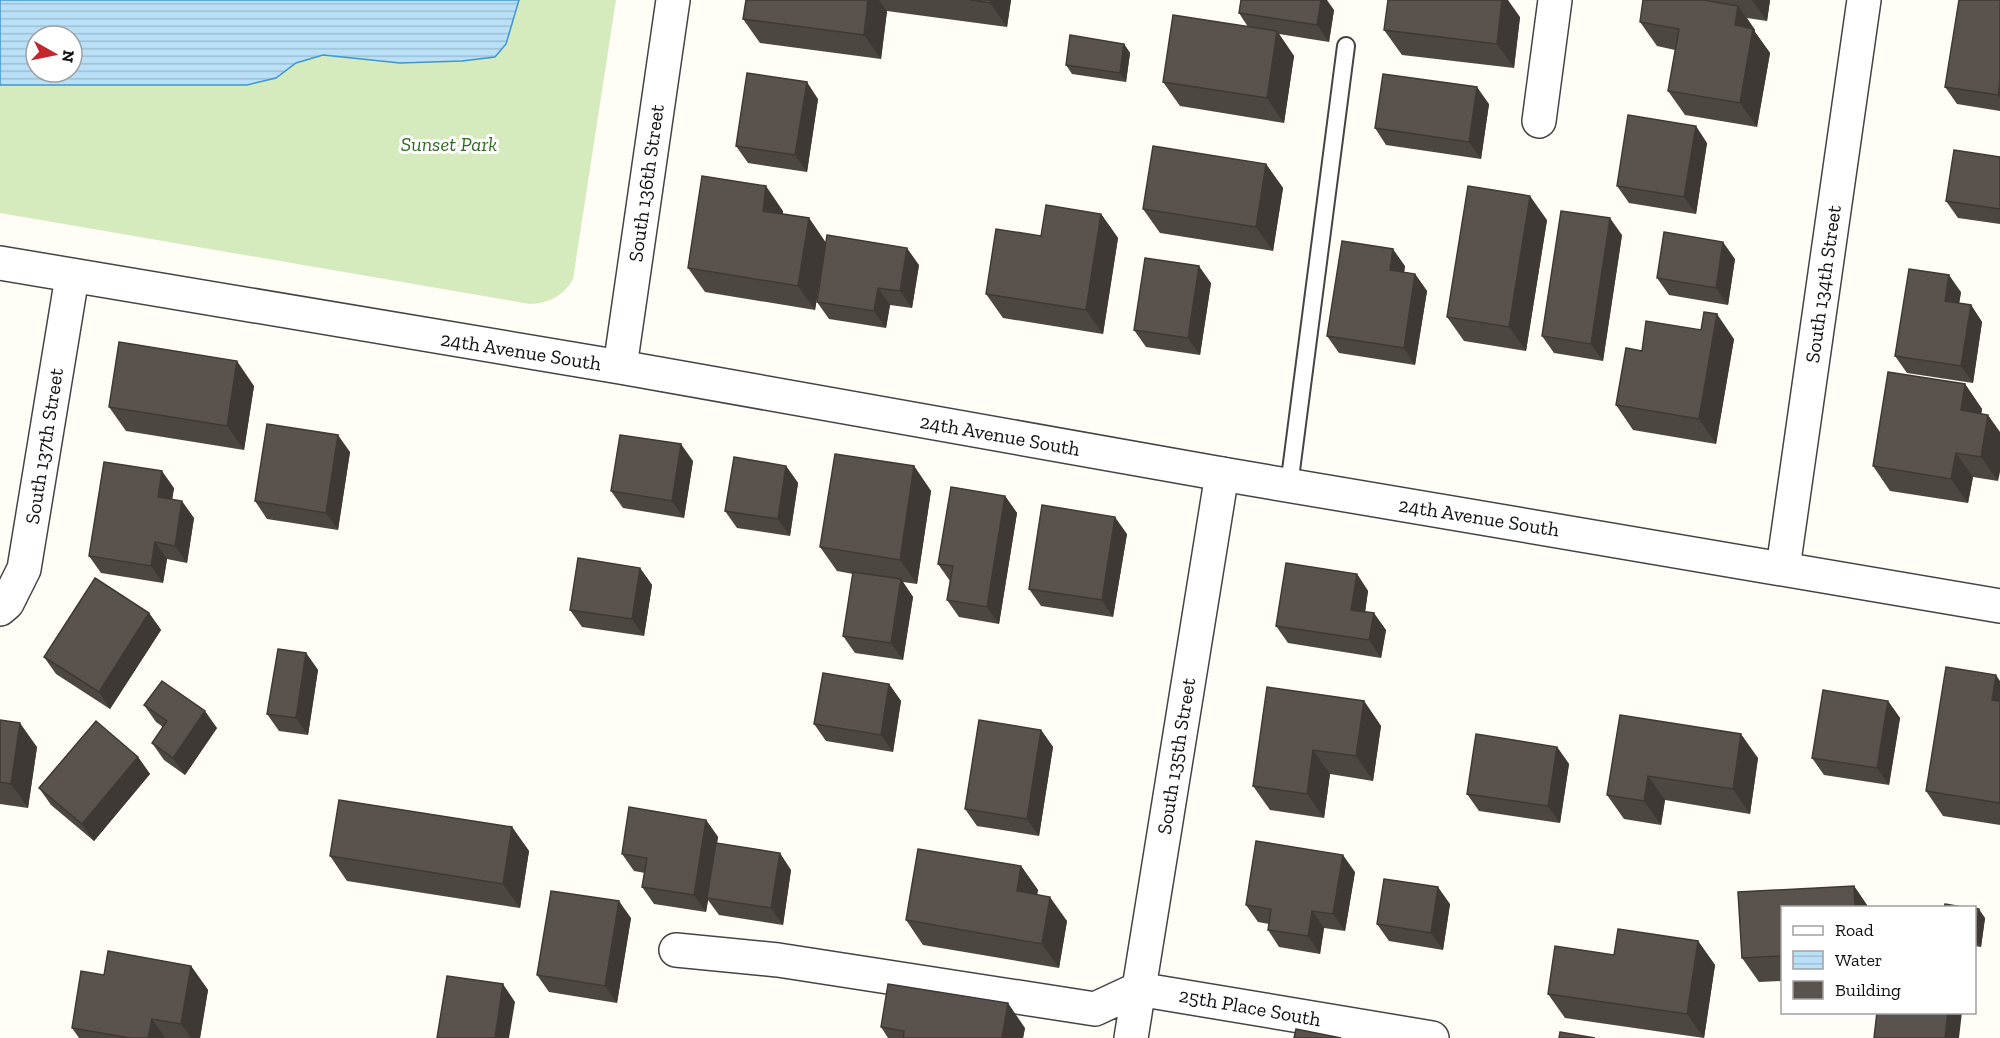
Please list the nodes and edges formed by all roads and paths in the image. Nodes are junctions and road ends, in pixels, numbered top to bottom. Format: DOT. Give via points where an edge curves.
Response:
graph roads {
  1 [pos="673,0"];
  2 [pos="1555,0"];
  3 [pos="1864,0"];
  4 [pos="1346,46"];
  5 [pos="1539,121"];
  6 [pos="0,263"];
  7 [pos="72,277"];
  8 [pos="620,367"];
  9 [pos="1222,474"];
  10 [pos="1289,486"];
  11 [pos="1783,568"];
  12 [pos="2000,606"];
  13 [pos="0,609"];
  14 [pos="676,950"];
  15 [pos="1138,989"];
  16 [pos="1131,1038"];
  17 [pos="1432,1038"];
  1 -- 8 [label="street, South 136th Street"];
  2 -- 5 [label="street"];
  3 -- 11 [label="street, South 134th Street"];
  4 -- 10 [label="lane"];
  6 -- 7 [label="street, 24th Avenue South"];
  7 -- 8 [label="street, 24th Avenue South"];
  7 -- 13 [label="street, South 137th Street" via="24,569"];
  8 -- 9 [label="street, 24th Avenue South"];
  9 -- 10 [label="street, 24th Avenue South"];
  9 -- 15 [label="street, South 135th Street"];
  10 -- 11 [label="street, 24th Avenue South"];
  11 -- 12 [label="street, 24th Avenue South"];
  14 -- 15 [label="street" via="778,960 1095,1009"];
  15 -- 16 [label="street, South 135th Street"];
  15 -- 17 [label="street, 25th Place South"];
}
